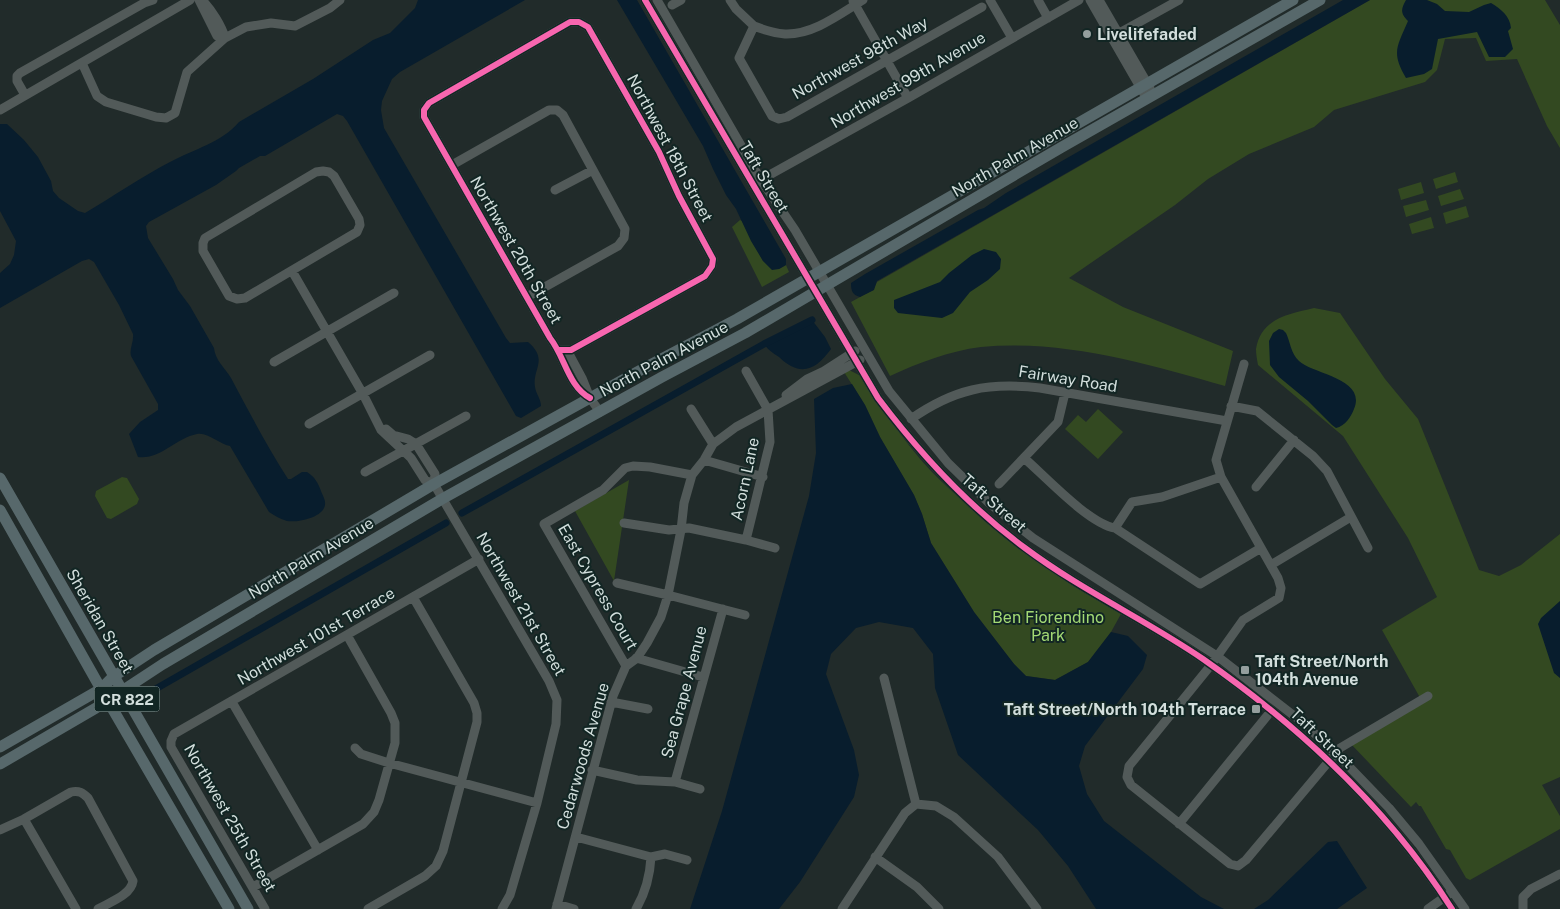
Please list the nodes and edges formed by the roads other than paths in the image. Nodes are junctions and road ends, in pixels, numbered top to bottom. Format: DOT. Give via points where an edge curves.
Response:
graph roads {
  1 [pos="153,0"];
  2 [pos="190,0"];
  3 [pos="200,0"];
  4 [pos="340,0"];
  5 [pos="645,0"];
  6 [pos="657,0"];
  7 [pos="682,0"];
  8 [pos="730,0"];
  9 [pos="990,0"];
  10 [pos="1038,0"];
  11 [pos="1079,0"];
  12 [pos="1090,0"];
  13 [pos="1100,0"];
  14 [pos="1179,0"];
  15 [pos="1293,0"];
  16 [pos="1320,0"];
  17 [pos="857,2"];
  18 [pos="672,5"];
  19 [pos="982,7"];
  20 [pos="1048,18"];
  21 [pos="579,22"];
  22 [pos="754,26"];
  23 [pos="1115,35"];
  24 [pos="224,38"];
  25 [pos="1012,38"];
  26 [pos="888,60"];
  27 [pos="82,63"];
  28 [pos="1144,85"];
  29 [pos="25,95"];
  30 [pos="1150,97"];
  31 [pos="908,98"];
  32 [pos="0,110"];
  33 [pos="1037,147"];
  34 [pos="1044,158"];
  35 [pos="452,165"];
  36 [pos="593,170"];
  37 [pos="761,180"];
  38 [pos="752,185"];
  39 [pos="555,190"];
  40 [pos="292,271"];
  41 [pos="819,272"];
  42 [pos="808,278"];
  43 [pos="827,286"];
  44 [pos="816,292"];
  45 [pos="394,293"];
  46 [pos="528,297"];
  47 [pos="327,332"];
  48 [pos="566,349"];
  49 [pos="865,352"];
  50 [pos="851,353"];
  51 [pos="430,355"];
  52 [pos="274,362"];
  53 [pos="856,362"];
  54 [pos="1244,364"];
  55 [pos="746,371"];
  56 [pos="1065,393"];
  57 [pos="363,394"];
  58 [pos="590,398"];
  59 [pos="783,402"];
  60 [pos="1232,406"];
  61 [pos="691,409"];
  62 [pos="768,410"];
  63 [pos="600,412"];
  64 [pos="374,414"];
  65 [pos="466,416"];
  66 [pos="911,419"];
  67 [pos="1227,421"];
  68 [pos="309,424"];
  69 [pos="1294,440"];
  70 [pos="416,444"];
  71 [pos="713,444"];
  72 [pos="404,451"];
  73 [pos="423,454"];
  74 [pos="1024,458"];
  75 [pos="413,460"];
  76 [pos="704,460"];
  77 [pos="365,472"];
  78 [pos="692,475"];
  79 [pos="762,477"];
  80 [pos="0,478"];
  81 [pos="1220,478"];
  82 [pos="434,484"];
  83 [pos="999,484"];
  84 [pos="1256,487"];
  85 [pos="442,499"];
  86 [pos="0,510"];
  87 [pos="1351,517"];
  88 [pos="624,523"];
  89 [pos="1115,528"];
  90 [pos="681,530"];
  91 [pos="746,540"];
  92 [pos="775,548"];
  93 [pos="1261,548"];
  94 [pos="1368,548"];
  95 [pos="479,559"];
  96 [pos="1271,566"];
  97 [pos="617,583"];
  98 [pos="668,595"];
  99 [pos="412,596"];
  100 [pos="722,610"];
  101 [pos="745,616"];
  102 [pos="347,635"];
  103 [pos="636,658"];
  104 [pos="1214,660"];
  105 [pos="626,666"];
  106 [pos="113,677"];
  107 [pos="703,677"];
  108 [pos="884,678"];
  109 [pos="101,689"];
  110 [pos="123,691"];
  111 [pos="1428,696"];
  112 [pos="108,701"];
  113 [pos="232,702"];
  114 [pos="611,702"];
  115 [pos="648,709"];
  116 [pos="1270,711"];
  117 [pos="171,741"];
  118 [pos="0,747"];
  119 [pos="355,748"];
  120 [pos="1335,752"];
  121 [pos="1328,761"];
  122 [pos="389,763"];
  123 [pos="0,764"];
  124 [pos="592,770"];
  125 [pos="462,782"];
  126 [pos="674,782"];
  127 [pos="1370,788"];
  128 [pos="700,790"];
  129 [pos="1362,795"];
  130 [pos="537,803"];
  131 [pos="916,804"];
  132 [pos="24,819"];
  133 [pos="1179,824"];
  134 [pos="0,830"];
  135 [pos="576,837"];
  136 [pos="318,850"];
  137 [pos="652,857"];
  138 [pos="875,857"];
  139 [pos="687,860"];
  140 [pos="1560,874"];
  141 [pos="253,887"];
  142 [pos="1454,891"];
  143 [pos="1444,898"];
  144 [pos="556,907"];
  145 [pos="76,909"];
  146 [pos="98,909"];
  147 [pos="229,909"];
  148 [pos="248,909"];
  149 [pos="266,909"];
  150 [pos="368,909"];
  151 [pos="502,909"];
  152 [pos="574,909"];
  153 [pos="636,909"];
  154 [pos="842,909"];
  155 [pos="939,909"];
  156 [pos="1036,909"];
  157 [pos="1428,909"];
  158 [pos="1452,909"];
  159 [pos="1465,909"];
  160 [pos="1523,909"];
  1 -- 29 [label="street" via="20,73 17,81"];
  2 -- 27 [label="street"];
  3 -- 24 [label="street" via="217,36"];
  4 -- 24 [label="street" via="294,26 271,23 246,26"];
  5 -- 38 [label="street, Taft Street"];
  6 -- 37 [label="street, Taft Street"];
  7 -- 18 [label="street"];
  8 -- 22 [label="street"];
  9 -- 25 [label="street"];
  10 -- 20 [label="street"];
  11 -- 20 [label="street, Northwest 99th Avenue"];
  12 -- 23 [label="street"];
  13 -- 23 [label="street"];
  14 -- 23 [label="street"];
  15 -- 28 [label="main road, North Palm Avenue"];
  16 -- 30 [label="main road, North Palm Avenue"];
  17 -- 22 [label="street" via="819,26 802,32 786,34"];
  17 -- 26 [label="street"];
  19 -- 26 [label="street, Northwest 98th Way"];
  20 -- 25 [label="street, Northwest 99th Avenue"];
  21 -- 35 [label="street, Northwest 20th Street" via="562,26 428,103 424,117"];
  21 -- 48 [label="street, Northwest 18th Street" via="588,27 659,152 714,259 705,276"];
  22 -- 26 [label="street, Northwest 98th Way" via="739,58 772,116 779,119"];
  23 -- 28 [label="street"];
  24 -- 27 [label="street" via="188,72 175,114 166,118 156,118 106,102 98,96"];
  25 -- 31 [label="street, Northwest 99th Avenue"];
  26 -- 31 [label="street"];
  27 -- 29 [label="street"];
  28 -- 30 [label="street"];
  28 -- 33 [label="main road, North Palm Avenue"];
  29 -- 32 [label="street"];
  30 -- 34 [label="main road, North Palm Avenue"];
  31 -- 37 [label="street, Northwest 99th Avenue"];
  33 -- 34 [label="street"];
  33 -- 41 [label="main road, North Palm Avenue"];
  34 -- 43 [label="main road, North Palm Avenue"];
  35 -- 36 [label="street" via="549,110 557,110 563,115"];
  35 -- 46 [label="street, Northwest 20th Street"];
  36 -- 39 [label="street"];
  36 -- 46 [label="street" via="625,229 624,238 618,246"];
  37 -- 38 [label="street, Northwest 99th Avenue"];
  37 -- 41 [label="street, Taft Street"];
  38 -- 42 [label="street, Taft Street"];
  40 -- 40 [label="street" via="354,235 359,228 357,216 336,178 329,172 316,172 209,235 203,243 204,254 227,294 234,299 245,298"];
  40 -- 47 [label="street, Northwest 21st Street"];
  41 -- 42 [label="main road, North Palm Avenue"];
  41 -- 43 [label="street, Taft Street"];
  42 -- 44 [label="street, Taft Street"];
  42 -- 58 [label="main road, North Palm Avenue"];
  43 -- 44 [label="main road, North Palm Avenue"];
  43 -- 49 [label="street, Taft Street"];
  44 -- 50 [label="street, Taft Street"];
  44 -- 63 [label="main road, North Palm Avenue"];
  45 -- 47 [label="street"];
  46 -- 48 [label="street, Northwest 20th Street" via="550,338"];
  47 -- 52 [label="street"];
  47 -- 57 [label="street, Northwest 21st Street"];
  48 -- 58 [label="street, Northwest 20th Street" via="584,375"];
  48 -- 58 [label="street, Northwest 20th Street" via="561,359 581,393"];
  49 -- 50 [label="street, Cedarwoods Avenue"];
  49 -- 53 [label="street, Cedarwoods Avenue"];
  49 -- 66 [label="street, Taft Street"];
  50 -- 53 [label="street, Taft Street"];
  50 -- 59 [label="street, Cedarwoods Avenue" via="806,380 785,396"];
  51 -- 57 [label="street"];
  53 -- 59 [label="street, Cedarwoods Avenue"];
  53 -- 104 [label="street, Taft Street" via="903,431 978,510 1030,551"];
  54 -- 60 [label="street"];
  55 -- 62 [label="street, Acorn Lane"];
  56 -- 66 [label="street, Fairway Road" via="1010,385 960,392"];
  56 -- 67 [label="street, Fairway Road"];
  56 -- 74 [label="street" via="1058,422"];
  57 -- 64 [label="street, Northwest 21st Street"];
  57 -- 68 [label="street"];
  58 -- 63 [label="street, Northwest 20th Street"];
  58 -- 82 [label="main road, North Palm Avenue"];
  59 -- 62 [label="street, Cedarwoods Avenue"];
  60 -- 67 [label="street"];
  60 -- 69 [label="street" via="1257,411"];
  61 -- 71 [label="street"];
  62 -- 71 [label="street, Cedarwoods Avenue"];
  62 -- 79 [label="street, Acorn Lane" via="770,442"];
  63 -- 85 [label="main road, North Palm Avenue"];
  64 -- 70 [label="street, Northwest 21st Street" via="388,432"];
  64 -- 72 [label="street, Northwest 21st Street" via="385,436"];
  65 -- 70 [label="street"];
  66 -- 104 [label="street, Taft Street" via="948,463 1033,538"];
  67 -- 81 [label="street" via="1216,460"];
  69 -- 84 [label="street"];
  69 -- 87 [label="street" via="1328,471"];
  70 -- 72 [label="street"];
  70 -- 73 [label="street, Northwest 21st Street"];
  71 -- 76 [label="street, Cedarwoods Avenue"];
  72 -- 75 [label="street, Northwest 21st Street"];
  72 -- 77 [label="street"];
  73 -- 75 [label="street"];
  73 -- 82 [label="street, Northwest 21st Street" via="435,474"];
  74 -- 83 [label="street"];
  74 -- 89 [label="street" via="1090,516 1107,527"];
  75 -- 82 [label="street, Northwest 21st Street" via="425,480"];
  76 -- 78 [label="street, Cedarwoods Avenue"];
  76 -- 79 [label="street"];
  78 -- 90 [label="street, Cedarwoods Avenue" via="684,502"];
  78 -- 105 [label="street, East Cypress Court" via="633,466 625,468 603,490 544,524"];
  79 -- 91 [label="street, Acorn Lane"];
  80 -- 106 [label="main road, Sheridan Street / CR 822"];
  81 -- 89 [label="street" via="1162,497 1132,502"];
  81 -- 93 [label="street"];
  82 -- 85 [label="street, Northwest 21st Street"];
  82 -- 106 [label="main road, North Palm Avenue"];
  85 -- 95 [label="street, Northwest 21st Street"];
  85 -- 110 [label="main road, North Palm Avenue" via="162,664"];
  86 -- 109 [label="main road, Sheridan Street / CR 822"];
  87 -- 94 [label="street"];
  87 -- 96 [label="street"];
  88 -- 90 [label="street"];
  89 -- 93 [label="street" via="1200,584"];
  90 -- 91 [label="street" via="689,528"];
  90 -- 98 [label="street, Cedarwoods Avenue"];
  91 -- 92 [label="street"];
  93 -- 96 [label="street"];
  95 -- 99 [label="street, Northwest 101st Terrace"];
  95 -- 130 [label="street, Northwest 21st Street" via="557,700 556,724"];
  96 -- 104 [label="street" via="1280,582 1279,598 1243,620"];
  97 -- 98 [label="street"];
  98 -- 100 [label="street"];
  98 -- 103 [label="street, Cedarwoods Avenue" via="648,643"];
  99 -- 102 [label="street, Northwest 101st Terrace"];
  99 -- 125 [label="street" via="478,712"];
  100 -- 101 [label="street"];
  100 -- 107 [label="street, Sea Grape Avenue"];
  102 -- 113 [label="street, Northwest 101st Terrace"];
  102 -- 122 [label="street" via="395,723 395,742"];
  103 -- 105 [label="street, Cedarwoods Avenue"];
  103 -- 107 [label="street"];
  104 -- 116 [label="street, Taft Street"];
  104 -- 120 [label="street, Taft Street" via="1280,704"];
  104 -- 133 [label="street" via="1129,766 1127,776 1132,785"];
  105 -- 114 [label="street, Cedarwoods Avenue"];
  106 -- 109 [label="main road, North Palm Avenue"];
  106 -- 110 [label="main road, Sheridan Street / CR 822"];
  107 -- 126 [label="street, Sea Grape Avenue"];
  108 -- 131 [label="street"];
  109 -- 112 [label="main road, Sheridan Street / CR 822"];
  109 -- 118 [label="main road, North Palm Avenue"];
  110 -- 112 [label="main road, North Palm Avenue"];
  110 -- 148 [label="main road, Sheridan Street / CR 822"];
  111 -- 120 [label="street"];
  112 -- 123 [label="main road, North Palm Avenue"];
  112 -- 147 [label="main road, Sheridan Street / CR 822"];
  113 -- 117 [label="street, Northwest 101st Terrace" via="174,734"];
  113 -- 136 [label="street"];
  114 -- 115 [label="street"];
  114 -- 124 [label="street, Cedarwoods Avenue"];
  116 -- 121 [label="street, Taft Street"];
  116 -- 133 [label="street"];
  117 -- 141 [label="street, Northwest 25th Street" via="171,747"];
  119 -- 122 [label="street" via="361,754"];
  120 -- 121 [label="street"];
  120 -- 127 [label="street, Taft Street"];
  121 -- 129 [label="street, Taft Street"];
  121 -- 133 [label="street" via="1238,866 1230,864"];
  122 -- 125 [label="street"];
  122 -- 136 [label="street" via="374,812 363,824"];
  124 -- 126 [label="street" via="638,780"];
  124 -- 135 [label="street, Cedarwoods Avenue"];
  125 -- 130 [label="street"];
  125 -- 150 [label="street" via="436,866 425,876"];
  126 -- 128 [label="street"];
  127 -- 129 [label="street"];
  127 -- 142 [label="street, Taft Street" via="1419,844"];
  129 -- 143 [label="street, Taft Street" via="1409,850"];
  130 -- 151 [label="street, Northwest 21st Street" via="510,895"];
  131 -- 138 [label="street"];
  131 -- 156 [label="street" via="936,806 954,816 998,857"];
  132 -- 134 [label="street"];
  132 -- 145 [label="street"];
  132 -- 146 [label="street" via="71,792 79,792 88,798 131,874 133,885"];
  135 -- 137 [label="street"];
  135 -- 144 [label="street, Cedarwoods Avenue"];
  136 -- 141 [label="street"];
  137 -- 139 [label="street" via="665,854"];
  137 -- 153 [label="street" via="646,889"];
  138 -- 154 [label="street"];
  138 -- 155 [label="street" via="917,887"];
  140 -- 160 [label="street" via="1530,889 1523,897"];
  141 -- 149 [label="street, Northwest 25th Street"];
  142 -- 143 [label="street"];
  142 -- 159 [label="street, Taft Street"];
  143 -- 157 [label="street"];
  143 -- 158 [label="street, Taft Street"];
  144 -- 152 [label="street"];
}
